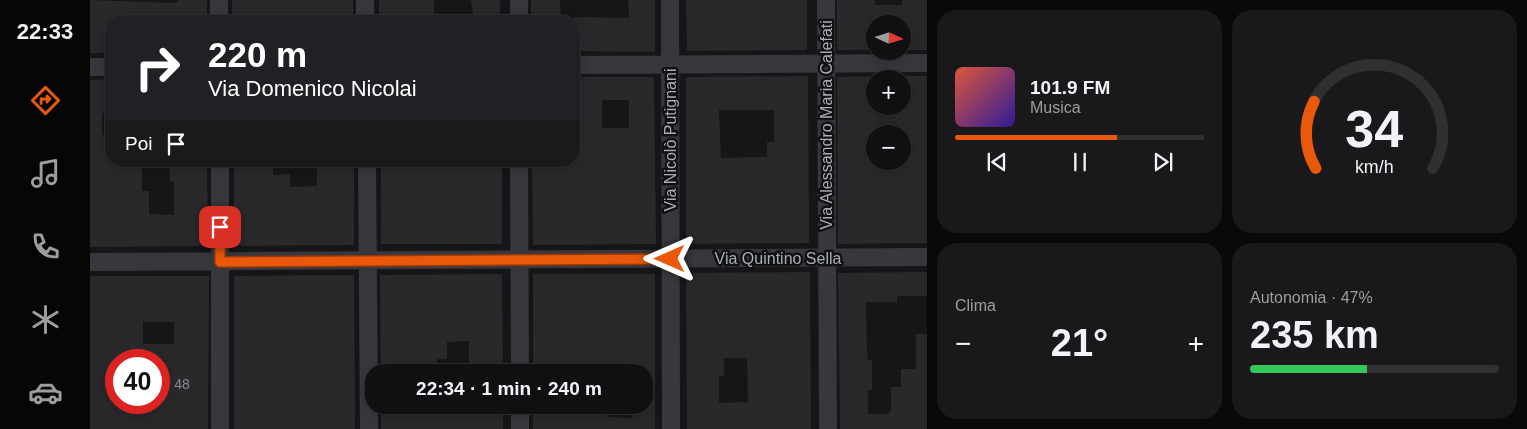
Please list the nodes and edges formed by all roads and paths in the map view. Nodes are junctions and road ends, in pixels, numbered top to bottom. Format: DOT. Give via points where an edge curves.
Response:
graph roads {
  1 [pos="219,0"];
  2 [pos="365,0"];
  3 [pos="519,0"];
  4 [pos="670,0"];
  5 [pos="826,0"];
  6 [pos="219,15"];
  7 [pos="365,15"];
  8 [pos="519,15"];
  9 [pos="927,62"];
  10 [pos="826,63"];
  11 [pos="670,64"];
  12 [pos="580,65"];
  13 [pos="90,67"];
  14 [pos="105,67"];
  15 [pos="220,167"];
  16 [pos="366,167"];
  17 [pos="519,167"];
  18 [pos="927,257"];
  19 [pos="827,258"];
  20 [pos="670,259"];
  21 [pos="367,260"];
  22 [pos="520,260"];
  23 [pos="90,262"];
  24 [pos="220,262"];
  25 [pos="520,364"];
  26 [pos="520,414"];
  27 [pos="220,429"];
  28 [pos="369,429"];
  29 [pos="520,429"];
  30 [pos="671,429"];
  31 [pos="828,429"];
  1 -- 6 [label="street"];
  2 -- 7 [label="street"];
  3 -- 8 [label="street"];
  4 -- 11 [label="street, Via Nicolò Putignani"];
  5 -- 10 [label="street, Via Alessandro Maria Calefati"];
  9 -- 10 [label="street"];
  10 -- 11 [label="street"];
  10 -- 19 [label="street, Via Alessandro Maria Calefati"];
  11 -- 12 [label="street"];
  11 -- 20 [label="street, Via Nicolò Putignani"];
  13 -- 14 [label="street"];
  15 -- 24 [label="street"];
  16 -- 21 [label="street"];
  17 -- 22 [label="street"];
  18 -- 19 [label="street, Via Quintino Sella"];
  19 -- 20 [label="street, Via Quintino Sella"];
  19 -- 31 [label="street, Via Alessandro Maria Calefati"];
  20 -- 22 [label="street, Via Quintino Sella"];
  20 -- 30 [label="street, Via Nicolò Putignani"];
  21 -- 22 [label="street, Via Quintino Sella"];
  21 -- 24 [label="street, Via Quintino Sella"];
  21 -- 28 [label="street"];
  22 -- 25 [label="street"];
  23 -- 24 [label="street, Via Quintino Sella"];
  24 -- 27 [label="street"];
  26 -- 29 [label="street"];
}
